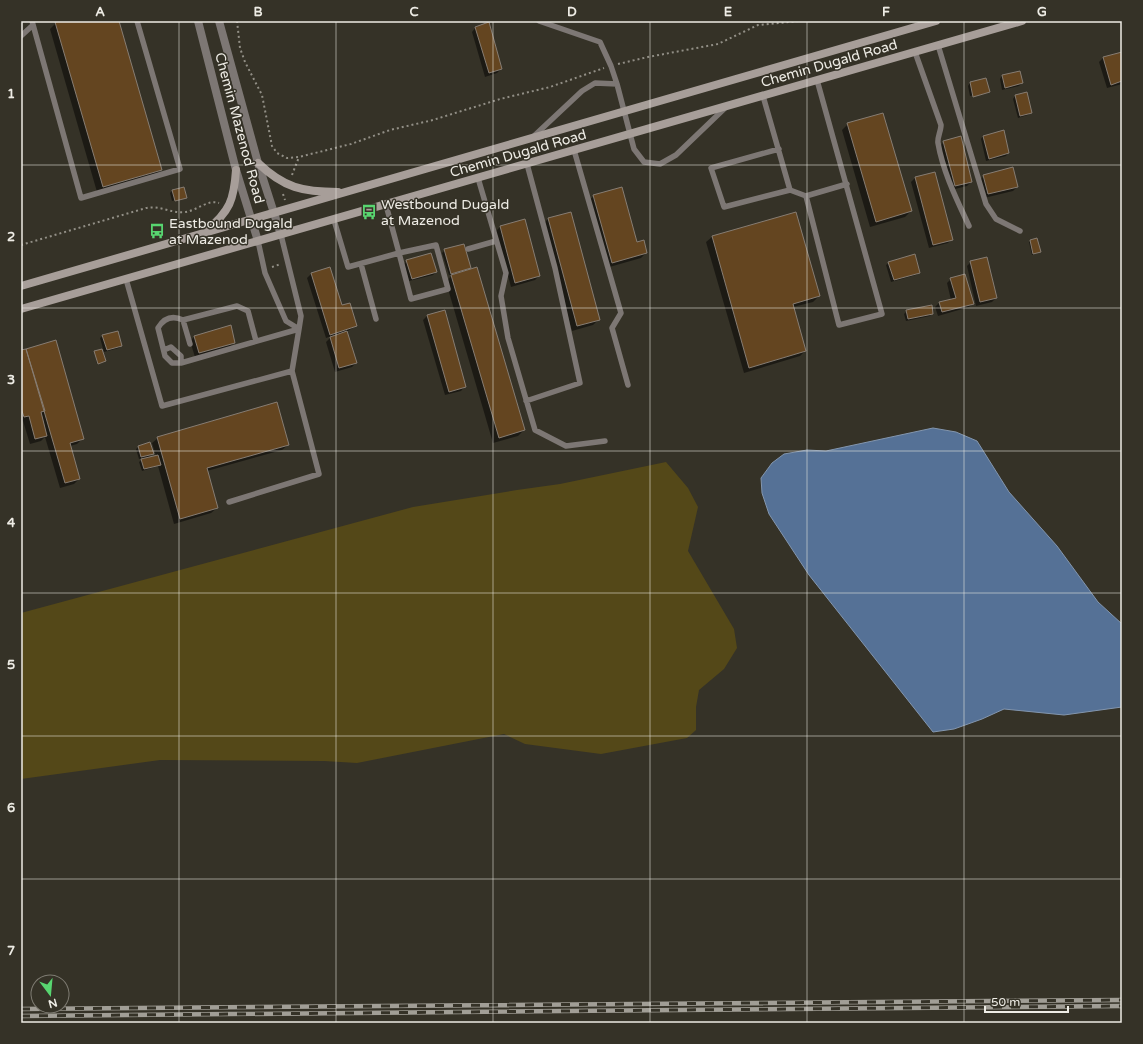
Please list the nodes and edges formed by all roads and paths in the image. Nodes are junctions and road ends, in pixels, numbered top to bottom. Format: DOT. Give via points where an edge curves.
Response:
graph roads {
  1 [pos="137,21"];
  2 [pos="198,21"];
  3 [pos="219,21"];
  4 [pos="237,21"];
  5 [pos="539,21"];
  6 [pos="798,21"];
  7 [pos="936,21"];
  8 [pos="1022,21"];
  9 [pos="33,23"];
  10 [pos="21,36"];
  11 [pos="938,45"];
  12 [pos="915,52"];
  13 [pos="611,66"];
  14 [pos="817,80"];
  15 [pos="617,84"];
  16 [pos="763,96"];
  17 [pos="726,107"];
  18 [pos="624,111"];
  19 [pos="630,134"];
  20 [pos="532,138"];
  21 [pos="779,149"];
  22 [pos="574,150"];
  23 [pos="298,157"];
  24 [pos="258,163"];
  25 [pos="527,164"];
  26 [pos="236,170"];
  27 [pos="291,178"];
  28 [pos="478,178"];
  29 [pos="847,184"];
  30 [pos="790,190"];
  31 [pos="349,192"];
  32 [pos="283,194"];
  33 [pos="806,196"];
  34 [pos="285,201"];
  35 [pos="217,202"];
  36 [pos="386,205"];
  37 [pos="274,213"];
  38 [pos="251,219"];
  39 [pos="334,220"];
  40 [pos="969,226"];
  41 [pos="1020,231"];
  42 [pos="203,233"];
  43 [pos="282,235"];
  44 [pos="258,241"];
  45 [pos="496,241"];
  46 [pos="21,245"];
  47 [pos="468,249"];
  48 [pos="399,253"];
  49 [pos="281,264"];
  50 [pos="361,264"];
  51 [pos="271,267"];
  52 [pos="126,279"];
  53 [pos="21,286"];
  54 [pos="21,309"];
  55 [pos="376,318"];
  56 [pos="183,320"];
  57 [pos="299,329"];
  58 [pos="256,341"];
  59 [pos="190,344"];
  60 [pos="164,350"];
  61 [pos="181,363"];
  62 [pos="292,371"];
  63 [pos="628,385"];
  64 [pos="526,401"];
  65 [pos="605,442"];
  66 [pos="229,502"];
  1 -- 9 [label="lane" via="180,170 81,198"];
  2 -- 26 [label="street, Chemin Mazenod Road"];
  3 -- 24 [label="street, Chemin Mazenod Road"];
  4 -- 23 [label="path" via="240,48 262,95 272,146 277,153 287,158"];
  5 -- 13 [label="lane" via="600,42"];
  6 -- 13 [label="path" via="758,25 718,44 648,56"];
  7 -- 18 [label="main road, Chemin Dugald Road"];
  8 -- 11 [label="main road, Chemin Dugald Road"];
  9 -- 10 [label="lane"];
  11 -- 12 [label="main road, Chemin Dugald Road"];
  11 -- 41 [label="lane" via="986,204 996,219"];
  12 -- 14 [label="main road, Chemin Dugald Road"];
  12 -- 40 [label="lane" via="941,125 938,141 951,186"];
  13 -- 15 [label="lane"];
  13 -- 23 [label="path" via="550,87"];
  14 -- 16 [label="main road, Chemin Dugald Road"];
  14 -- 29 [label="lane"];
  15 -- 18 [label="lane"];
  15 -- 20 [label="lane" via="595,83 582,91"];
  16 -- 17 [label="main road, Chemin Dugald Road"];
  16 -- 21 [label="lane"];
  17 -- 19 [label="main road, Chemin Dugald Road"];
  17 -- 19 [label="lane" via="676,155 660,164 644,162 634,149"];
  18 -- 19 [label="lane"];
  18 -- 20 [label="main road, Chemin Dugald Road"];
  19 -- 22 [label="main road, Chemin Dugald Road"];
  20 -- 31 [label="main road, Chemin Dugald Road"];
  21 -- 30 [label="lane"];
  21 -- 30 [label="lane" via="712,168 724,207"];
  22 -- 25 [label="main road, Chemin Dugald Road"];
  22 -- 63 [label="lane" via="621,313 612,328"];
  23 -- 27 [label="path"];
  24 -- 31 [label="main road" via="272,176 288,185 314,192"];
  24 -- 37 [label="street, Chemin Mazenod Road"];
  25 -- 28 [label="main road, Chemin Dugald Road"];
  25 -- 64 [label="lane" via="555,268 580,383"];
  26 -- 38 [label="street, Chemin Mazenod Road"];
  26 -- 42 [label="main road" via="234,192 229,207 220,220"];
  28 -- 36 [label="main road, Chemin Dugald Road"];
  28 -- 45 [label="lane"];
  29 -- 33 [label="lane"];
  29 -- 33 [label="lane" via="882,314 840,325"];
  30 -- 33 [label="lane"];
  31 -- 37 [label="main road, Chemin Dugald Road"];
  32 -- 34 [label="path"];
  35 -- 46 [label="path" via="184,212 156,206 146,208"];
  36 -- 39 [label="main road, Chemin Dugald Road"];
  36 -- 48 [label="lane"];
  37 -- 38 [label="main road, Chemin Dugald Road"];
  37 -- 43 [label="street, Chemin Mazenod Road"];
  38 -- 42 [label="main road, Chemin Dugald Road"];
  38 -- 44 [label="street, Chemin Mazenod Road"];
  39 -- 43 [label="main road, Chemin Dugald Road"];
  39 -- 50 [label="lane" via="348,267"];
  42 -- 53 [label="main road, Chemin Dugald Road"];
  43 -- 44 [label="main road, Chemin Dugald Road"];
  43 -- 57 [label="lane" via="301,316"];
  44 -- 52 [label="main road, Chemin Dugald Road"];
  44 -- 57 [label="lane" via="265,273 286,321"];
  45 -- 47 [label="lane"];
  45 -- 64 [label="lane" via="506,273 501,296 504,317"];
  48 -- 48 [label="lane" via="411,299 448,288 436,245"];
  48 -- 50 [label="lane"];
  49 -- 51 [label="path"];
  50 -- 55 [label="lane"];
  52 -- 54 [label="main road, Chemin Dugald Road"];
  52 -- 62 [label="lane" via="162,406"];
  56 -- 58 [label="lane" via="237,306 248,311"];
  56 -- 59 [label="lane"];
  56 -- 60 [label="lane" via="168,317 158,328"];
  57 -- 58 [label="lane"];
  57 -- 62 [label="lane"];
  58 -- 61 [label="lane"];
  60 -- 61 [label="lane" via="165,356 172,363"];
  60 -- 61 [label="lane" via="171,347 181,356"];
  62 -- 66 [label="lane" via="319,474"];
  64 -- 65 [label="lane" via="535,430 566,446"];
}
